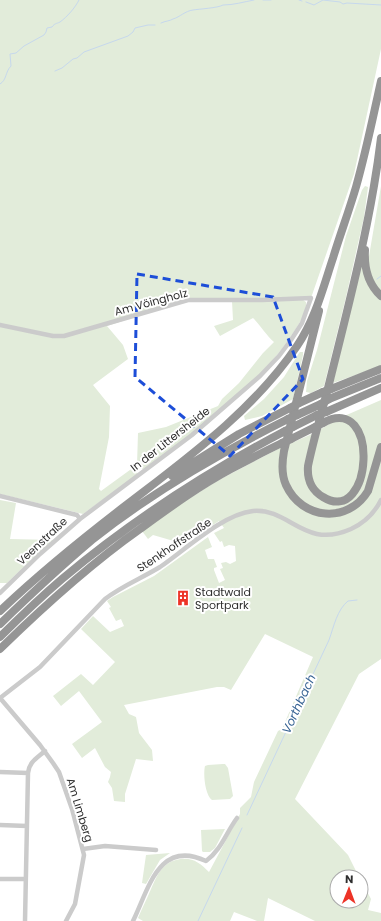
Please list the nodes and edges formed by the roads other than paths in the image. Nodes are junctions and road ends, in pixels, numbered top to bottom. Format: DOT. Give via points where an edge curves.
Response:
graph roads {
  1 [pos="381,81"];
  2 [pos="381,138"];
  3 [pos="366,231"];
  4 [pos="329,269"];
  5 [pos="381,296"];
  6 [pos="311,298"];
  7 [pos="0,325"];
  8 [pos="381,369"];
  9 [pos="381,378"];
  10 [pos="330,386"];
  11 [pos="381,388"];
  12 [pos="366,429"];
  13 [pos="372,444"];
  14 [pos="381,447"];
  15 [pos="174,495"];
  16 [pos="0,496"];
  17 [pos="381,500"];
  18 [pos="80,519"];
  19 [pos="97,527"];
  20 [pos="139,529"];
  21 [pos="0,593"];
  22 [pos="0,611"];
  23 [pos="0,624"];
  24 [pos="0,637"];
  25 [pos="0,649"];
  26 [pos="0,698"];
  27 [pos="45,752"];
  28 [pos="0,772"];
  29 [pos="28,773"];
  30 [pos="237,818"];
  31 [pos="0,825"];
  32 [pos="27,826"];
  33 [pos="83,849"];
  34 [pos="156,850"];
  35 [pos="0,879"];
  36 [pos="26,879"];
  37 [pos="25,921"];
  38 [pos="66,921"];
  39 [pos="133,921"];
  1 -- 4 [label="highway" via="356,189"];
  2 -- 3 [label="highway"];
  3 -- 5 [label="highway" via="366,270 370,281"];
  3 -- 10 [label="highway"];
  4 -- 14 [label="highway" via="284,451 283,470 286,485 305,507 320,513 343,512 355,506 368,491"];
  4 -- 19 [label="highway" via="309,325 297,346 267,383 219,431"];
  6 -- 7 [label="street, Am Vöingholz" via="188,300 64,336"];
  6 -- 18 [label="street, In der Littersheide" via="302,323 291,340 260,376 192,435"];
  8 -- 10 [label="highway"];
  9 -- 23 [label="highway, bridge" via="288,419 214,458 170,486 93,540"];
  10 -- 13 [label="highway" via="308,466 308,477 313,489 332,501 345,501 355,495 366,478"];
  10 -- 19 [label="highway, bridge" via="202,456"];
  11 -- 15 [label="highway, bridge" via="284,431"];
  12 -- 20 [label="highway, bridge" via="347,418 323,423 230,469"];
  15 -- 20 [label="highway"];
  15 -- 24 [label="highway" via="78,565"];
  16 -- 18 [label="street" via="76,515"];
  17 -- 26 [label="street, Stenkhoffstraße" via="371,516 360,525 343,533 330,535 308,532 269,513 252,511 237,515 196,539 160,566 104,599 40,667"];
  18 -- 21 [label="street, Veenstraße"];
  19 -- 22 [label="highway"];
  20 -- 25 [label="highway" via="71,582"];
  26 -- 27 [label="street, Am Limberg"];
  27 -- 29 [label="street" via="33,761"];
  27 -- 33 [label="street, Am Limberg" via="59,772"];
  28 -- 29 [label="street"];
  29 -- 32 [label="street"];
  30 -- 39 [label="street" via="219,850 206,861 182,855 163,864 155,874"];
  31 -- 32 [label="street"];
  32 -- 36 [label="street"];
  33 -- 34 [label="street" via="105,846"];
  33 -- 38 [label="street, Am Limberg" via="75,904"];
  35 -- 36 [label="street"];
  36 -- 37 [label="street"];
}
